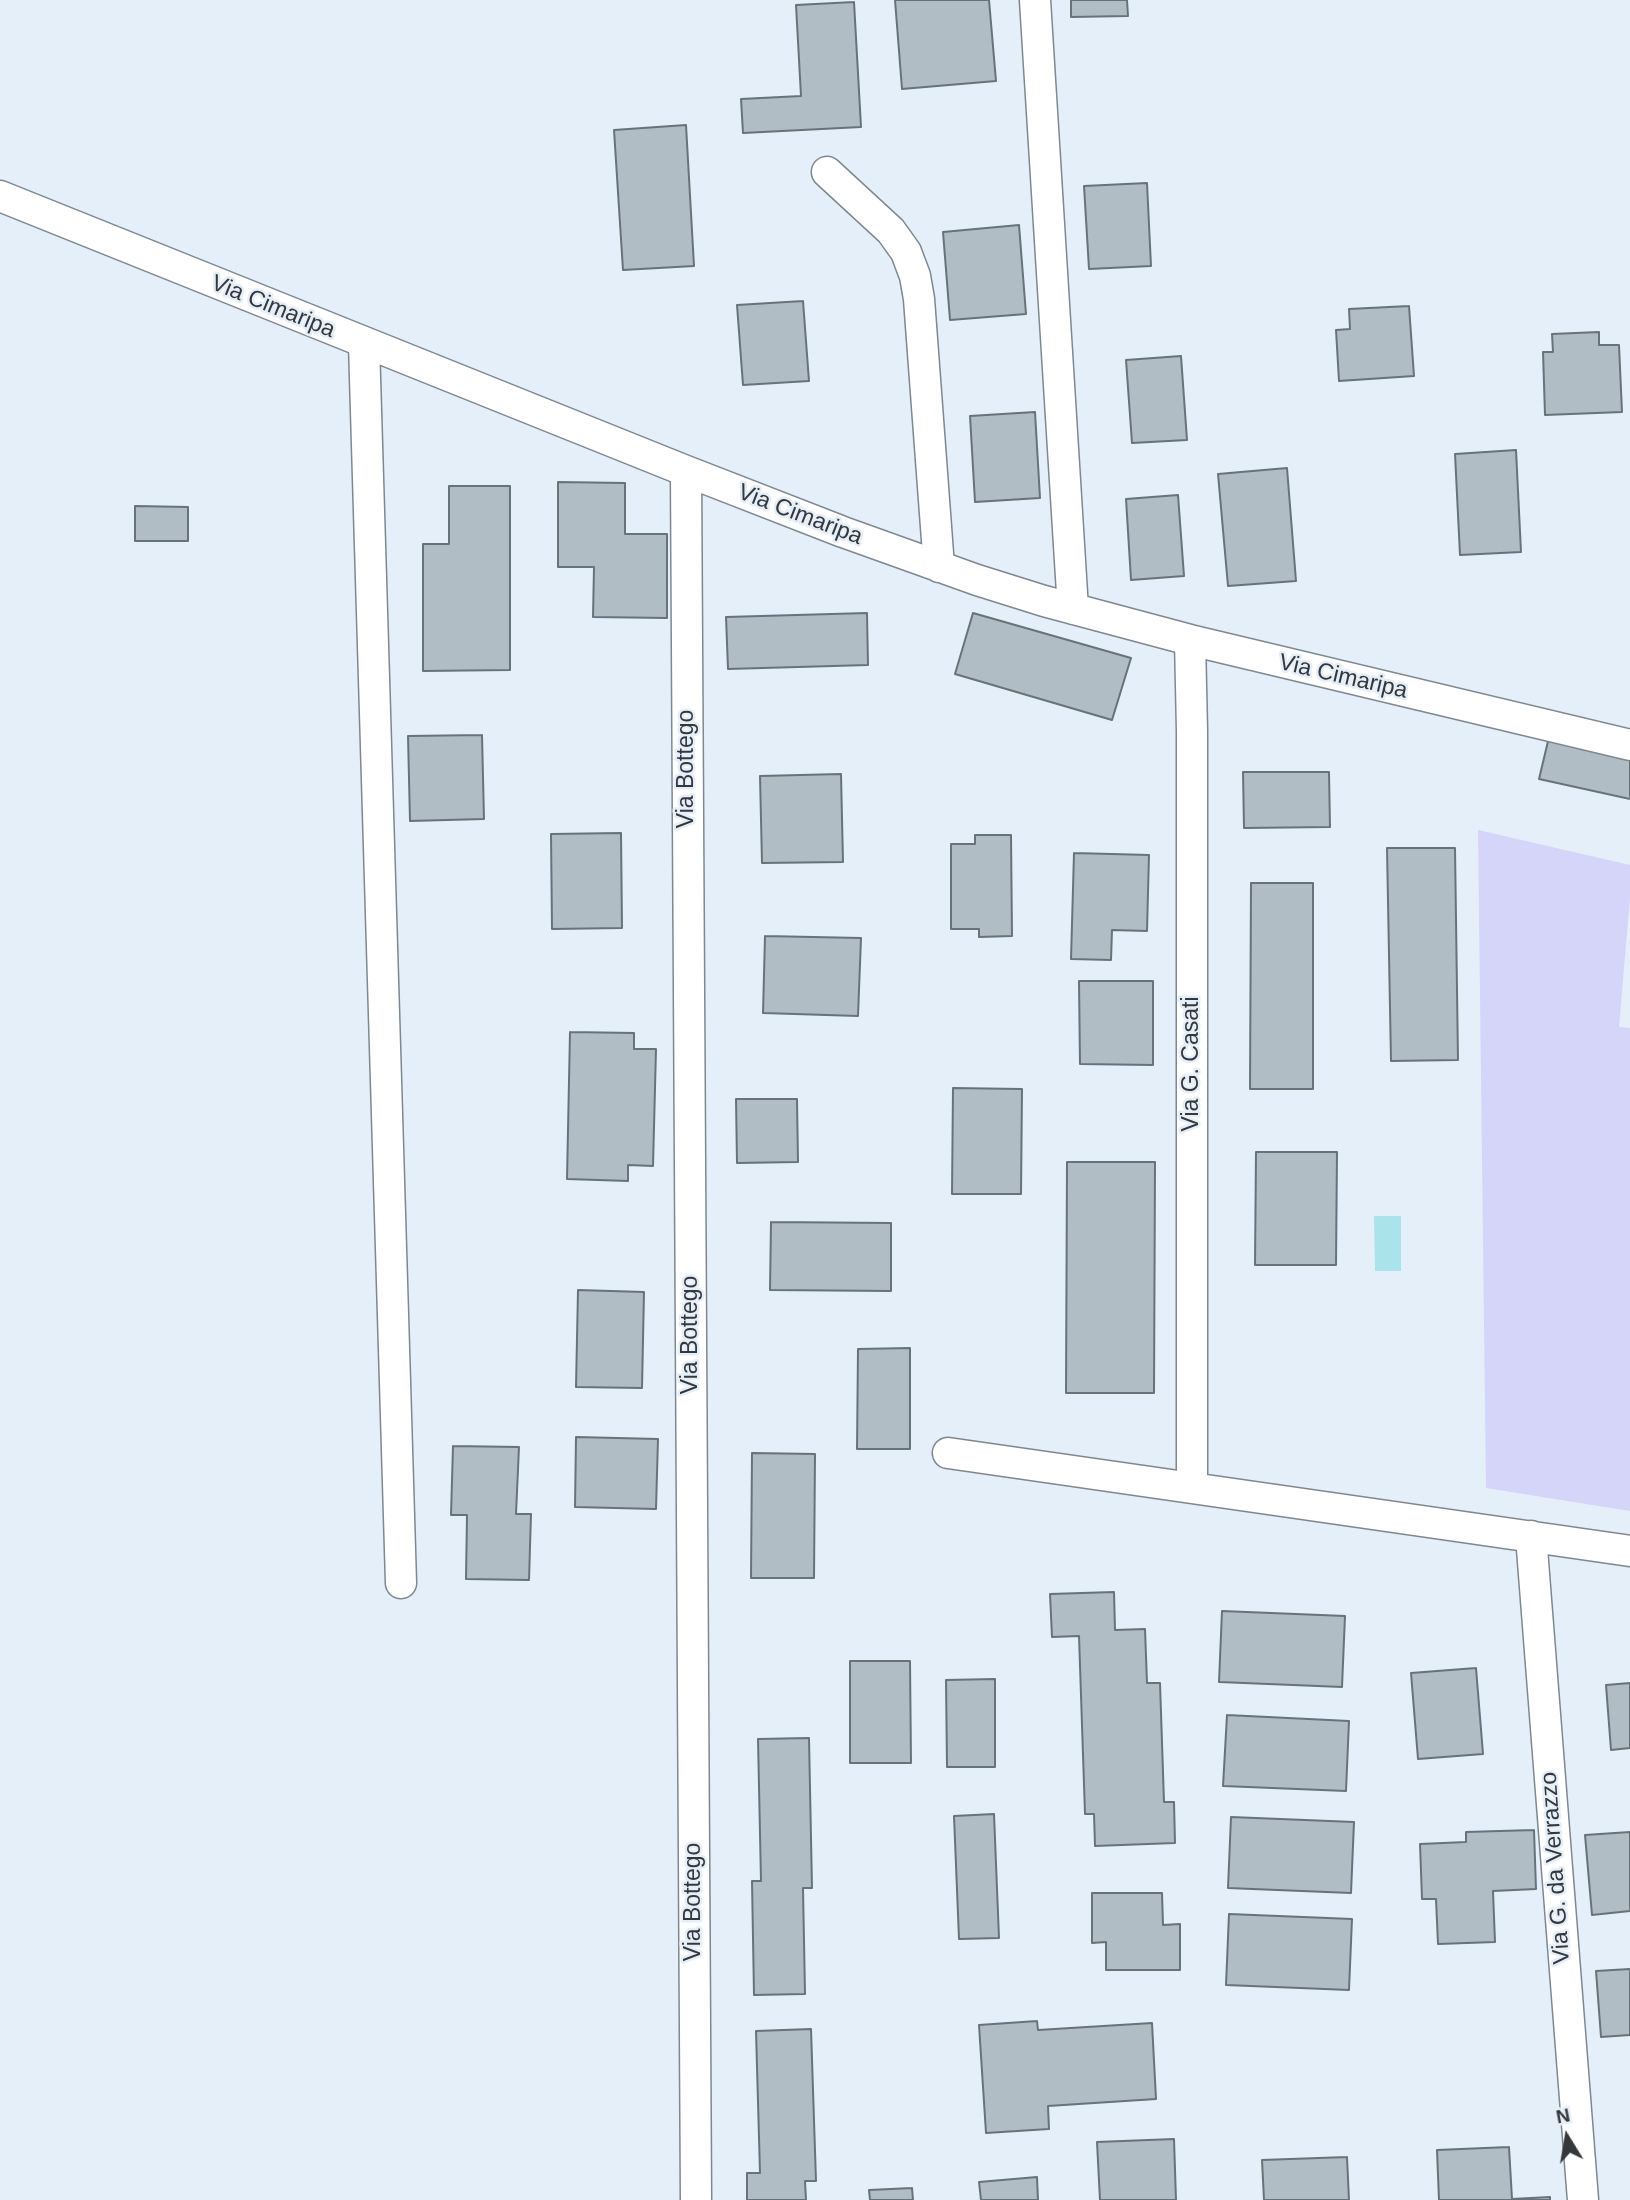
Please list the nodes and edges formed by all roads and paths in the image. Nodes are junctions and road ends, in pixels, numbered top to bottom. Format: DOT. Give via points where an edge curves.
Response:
graph roads {
  1 [pos="1035,0"];
  2 [pos="827,172"];
  3 [pos="0,196"];
  4 [pos="364,344"];
  5 [pos="686,471"];
  6 [pos="939,566"];
  7 [pos="1073,610"];
  8 [pos="1190,640"];
  9 [pos="1630,745"];
  10 [pos="948,1453"];
  11 [pos="1192,1488"];
  12 [pos="1531,1536"];
  13 [pos="1630,1551"];
  14 [pos="401,1583"];
  15 [pos="696,2200"];
  16 [pos="1583,2200"];
  1 -- 7 [label="street"];
  2 -- 6 [label="street" via="891,230 915,276"];
  3 -- 4 [label="street, Via Cimaripa"];
  4 -- 5 [label="street, Via Cimaripa"];
  4 -- 14 [label="street"];
  5 -- 6 [label="street, Via Cimaripa"];
  5 -- 15 [label="street, Via Bottego"];
  6 -- 7 [label="street, Via Cimaripa"];
  7 -- 8 [label="street, Via Cimaripa"];
  8 -- 9 [label="street, Via Cimaripa"];
  8 -- 11 [label="street, Via G. Casati"];
  10 -- 11 [label="street"];
  11 -- 12 [label="street"];
  12 -- 13 [label="street"];
  12 -- 16 [label="street, Via G. da Verrazzo"];
}
